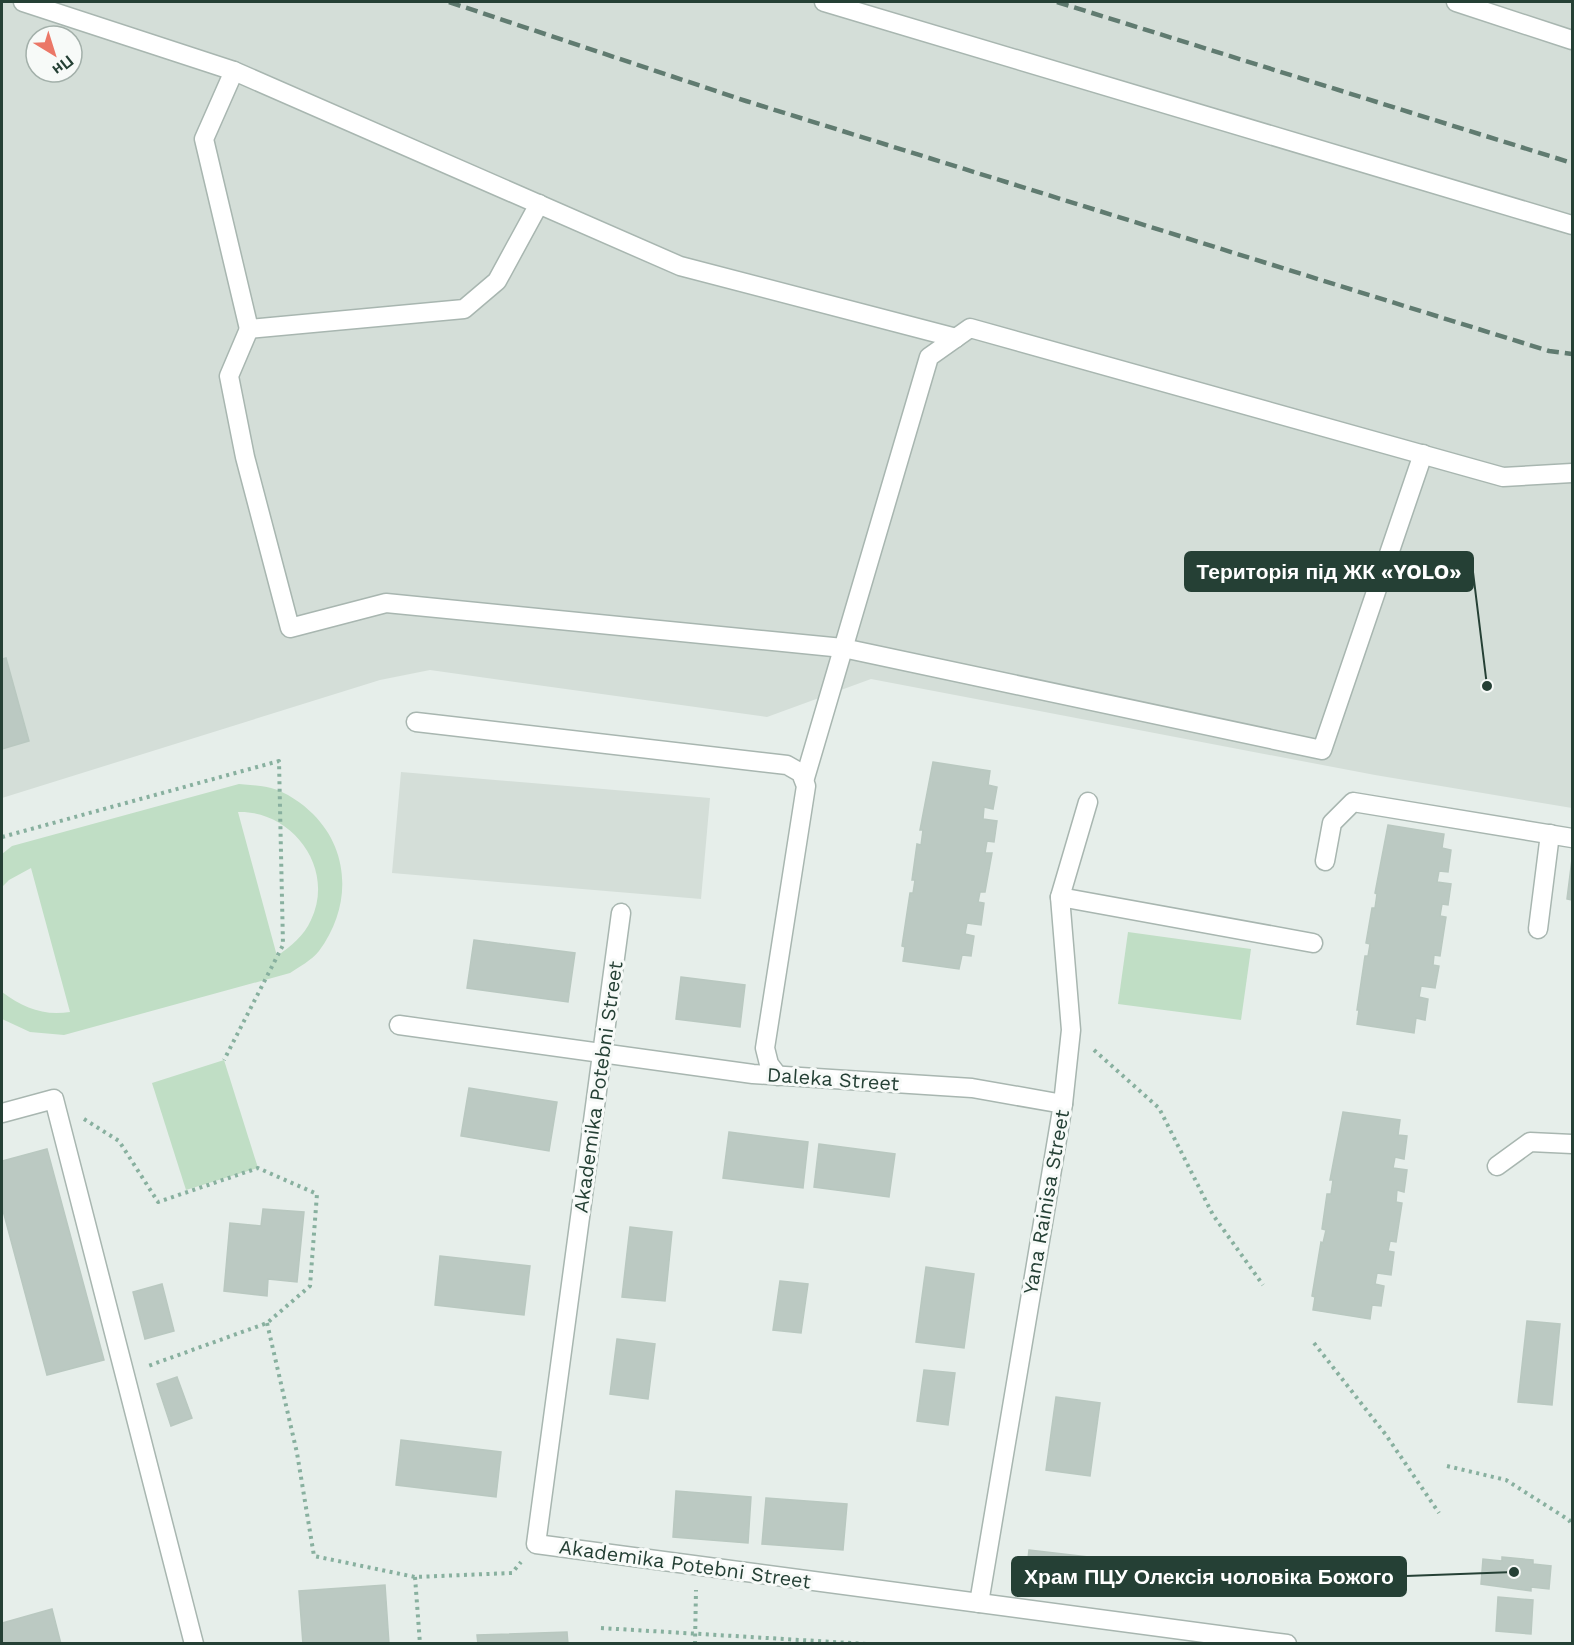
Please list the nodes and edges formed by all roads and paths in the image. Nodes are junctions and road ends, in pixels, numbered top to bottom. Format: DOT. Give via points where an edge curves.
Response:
graph roads {
  1 [pos="23,2"];
  2 [pos="824,2"];
  3 [pos="1456,2"];
  4 [pos="62,8"];
  5 [pos="1572,40"];
  6 [pos="234,71"];
  7 [pos="539,204"];
  8 [pos="1572,225"];
  9 [pos="249,329"];
  10 [pos="956,338"];
  11 [pos="1424,454"];
  12 [pos="1572,473"];
  13 [pos="843,648"];
  14 [pos="416,722"];
  15 [pos="805,778"];
  16 [pos="1088,802"];
  17 [pos="1550,834"];
  18 [pos="2,837"];
  19 [pos="1572,838"];
  20 [pos="1325,861"];
  21 [pos="1060,897"];
  22 [pos="621,913"];
  23 [pos="1539,929"];
  24 [pos="1313,943"];
  25 [pos="399,1025"];
  26 [pos="1071,1030"];
  27 [pos="603,1053"];
  28 [pos="224,1060"];
  29 [pos="778,1076"];
  30 [pos="54,1099"];
  31 [pos="1063,1104"];
  32 [pos="2,1113"];
  33 [pos="1572,1144"];
  34 [pos="1497,1166"];
  35 [pos="1263,1285"];
  36 [pos="267,1323"];
  37 [pos="1314,1343"];
  38 [pos="125,1375"];
  39 [pos="1447,1466"];
  40 [pos="1439,1513"];
  41 [pos="1572,1526"];
  42 [pos="536,1544"];
  43 [pos="697,1566"];
  44 [pos="415,1577"];
  45 [pos="979,1603"];
  46 [pos="601,1628"];
  47 [pos="695,1634"];
  48 [pos="194,1644"];
  49 [pos="420,1644"];
  50 [pos="695,1644"];
  51 [pos="867,1644"];
  52 [pos="1287,1644"];
  1 -- 4 [label="street"];
  2 -- 8 [label="street"];
  3 -- 5 [label="street"];
  4 -- 6 [label="street"];
  6 -- 7 [label="street"];
  6 -- 9 [label="street" via="204,139"];
  7 -- 9 [label="street" via="497,281 464,309"];
  7 -- 10 [label="street" via="680,266"];
  9 -- 13 [label="street" via="229,376 245,457 290,628 386,603"];
  10 -- 11 [label="street" via="970,328"];
  10 -- 13 [label="street" via="929,357"];
  11 -- 12 [label="street" via="1503,477"];
  11 -- 13 [label="street" via="1322,750"];
  13 -- 15 [label="street"];
  14 -- 15 [label="street" via="787,765"];
  15 -- 29 [label="street" via="765,1048 769,1064"];
  16 -- 21 [label="street, Yana Rainisa Street"];
  17 -- 19 [label="street"];
  17 -- 20 [label="street" via="1353,802 1332,823"];
  17 -- 23 [label="street"];
  18 -- 28 [label="path" via="279,761 283,945"];
  21 -- 24 [label="street"];
  21 -- 26 [label="street, Yana Rainisa Street"];
  22 -- 27 [label="street, Akademika Potebni Street"];
  25 -- 27 [label="street, Daleka Street"];
  26 -- 31 [label="street, Yana Rainisa Street"];
  26 -- 35 [label="path" via="1159,1108 1213,1215"];
  27 -- 29 [label="street, Daleka Street"];
  27 -- 42 [label="street, Akademika Potebni Street"];
  29 -- 31 [label="street, Daleka Street" via="972,1088"];
  30 -- 32 [label="street"];
  30 -- 36 [label="path" via="119,1141 159,1202 258,1168 317,1194 310,1286"];
  30 -- 38 [label="street"];
  31 -- 45 [label="street, Yana Rainisa Street"];
  33 -- 34 [label="street" via="1530,1142"];
  36 -- 38 [label="path"];
  36 -- 44 [label="path" via="297,1453 314,1556"];
  37 -- 40 [label="path" via="1386,1435"];
  38 -- 48 [label="street"];
  39 -- 41 [label="path" via="1506,1480 1569,1520"];
  42 -- 43 [label="street, Akademika Potebni Street"];
  42 -- 44 [label="path" via="512,1573"];
  43 -- 45 [label="street, Akademika Potebni Street"];
  43 -- 47 [label="path"];
  44 -- 49 [label="path"];
  45 -- 52 [label="street, Akademika Potebni Street"];
  46 -- 47 [label="path"];
  47 -- 50 [label="path"];
  47 -- 51 [label="path"];
}
